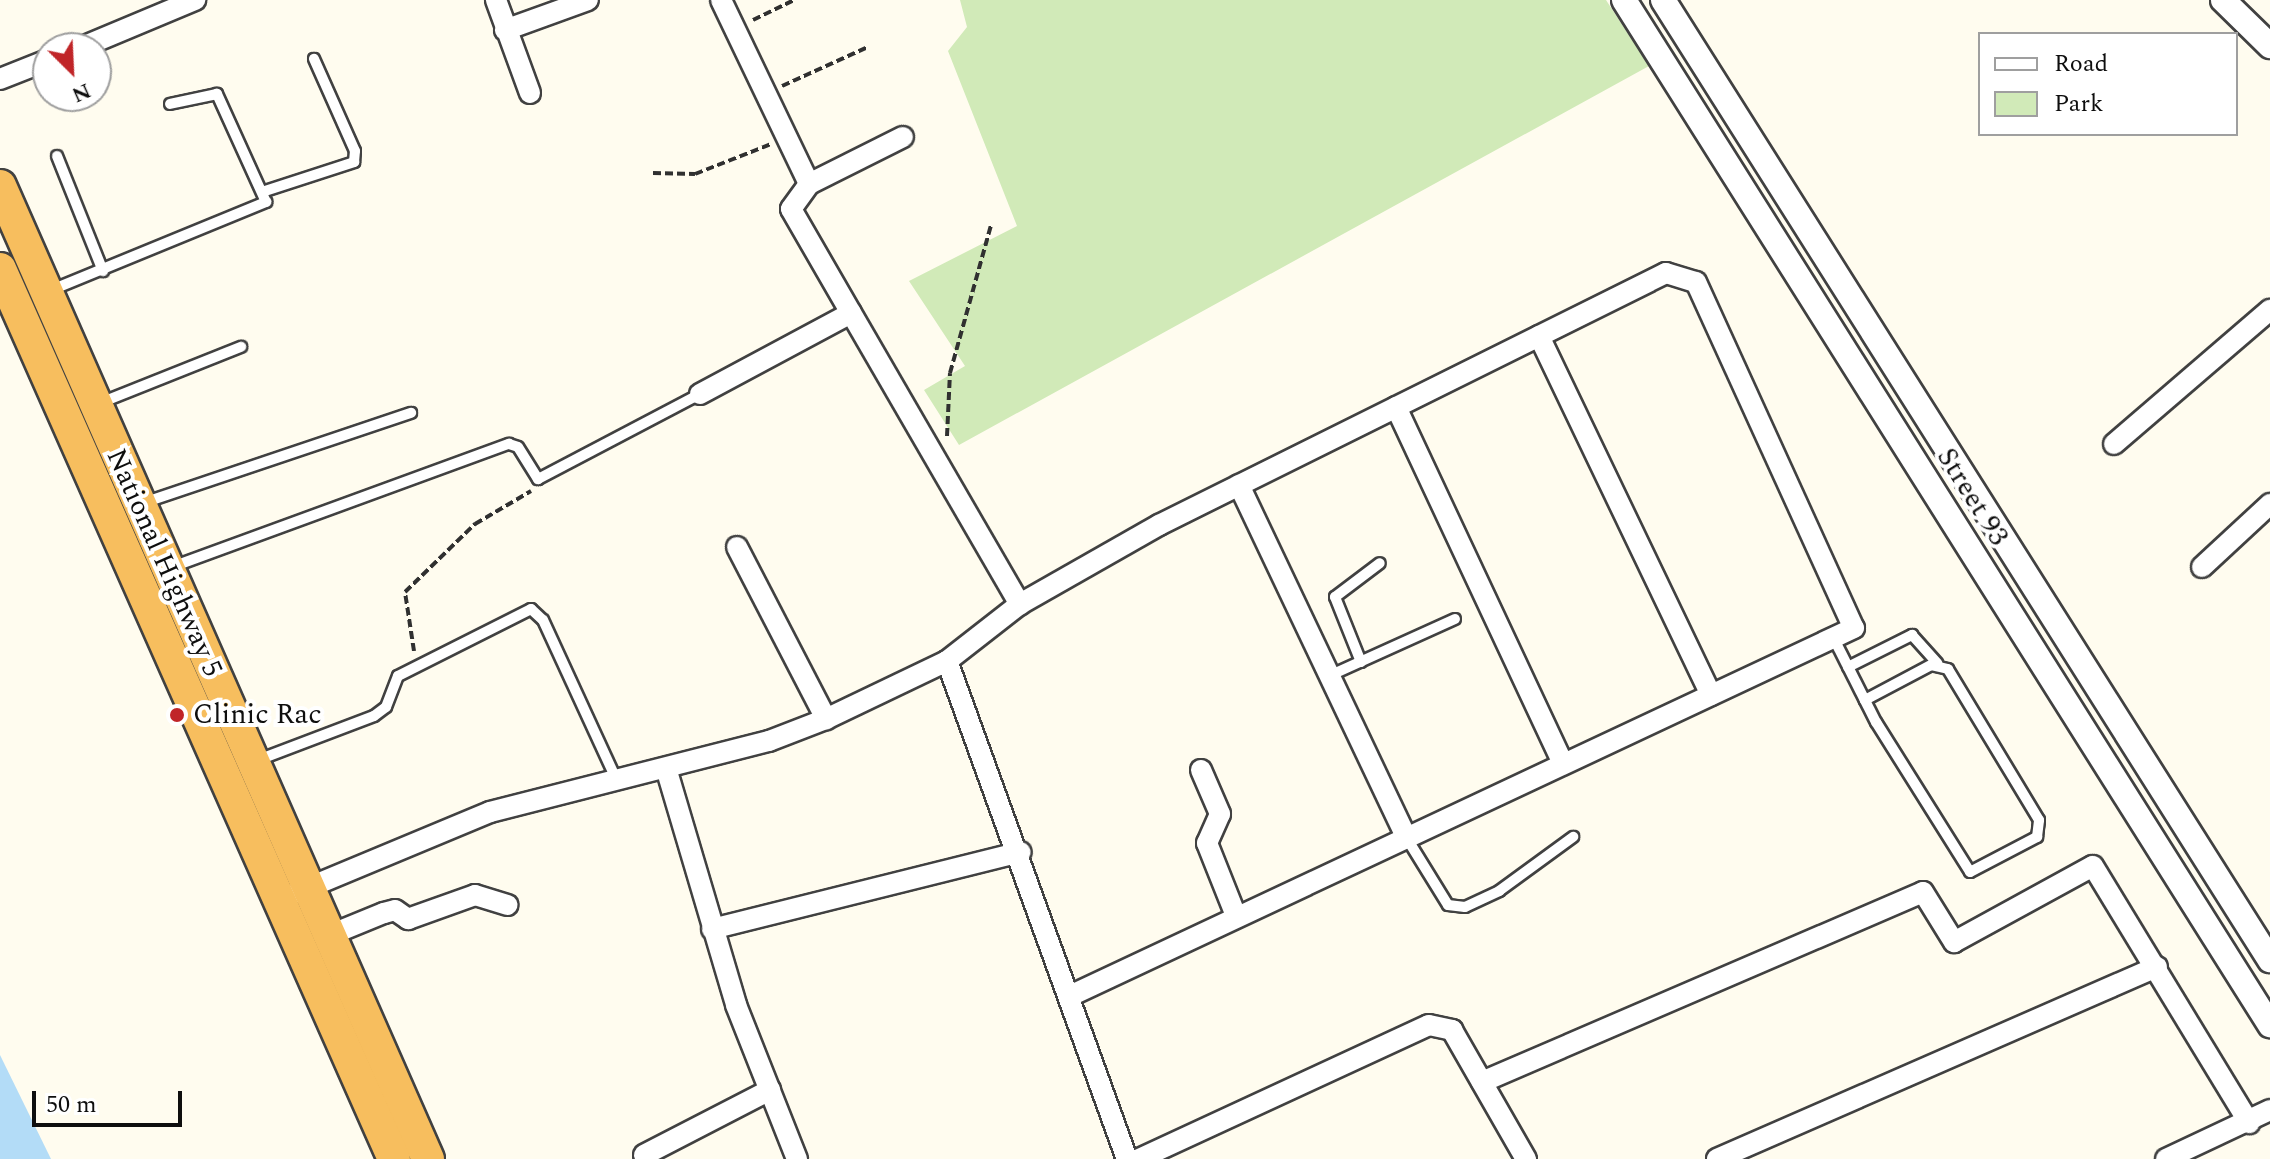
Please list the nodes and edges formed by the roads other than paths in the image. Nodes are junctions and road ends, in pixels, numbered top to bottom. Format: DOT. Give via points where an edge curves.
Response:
graph roads {
  1 [pos="195,0"];
  2 [pos="496,0"];
  3 [pos="588,0"];
  4 [pos="721,0"];
  5 [pos="1624,0"];
  6 [pos="1663,0"];
  7 [pos="2233,3"];
  8 [pos="505,30"];
  9 [pos="112,35"];
  10 [pos="2270,46"];
  11 [pos="314,59"];
  12 [pos="32,66"];
  13 [pos="0,79"];
  14 [pos="530,93"];
  15 [pos="170,104"];
  16 [pos="903,137"];
  17 [pos="57,156"];
  18 [pos="809,184"];
  19 [pos="0,186"];
  20 [pos="265,191"];
  21 [pos="0,269"];
  22 [pos="103,271"];
  23 [pos="29,298"];
  24 [pos="2270,310"];
  25 [pos="851,313"];
  26 [pos="1539,336"];
  27 [pos="241,347"];
  28 [pos="700,394"];
  29 [pos="1396,407"];
  30 [pos="80,411"];
  31 [pos="411,413"];
  32 [pos="2114,444"];
  33 [pos="1239,485"];
  34 [pos="138,504"];
  35 [pos="2270,504"];
  36 [pos="737,547"];
  37 [pos="1380,563"];
  38 [pos="2202,567"];
  39 [pos="167,569"];
  40 [pos="1020,604"];
  41 [pos="1455,619"];
  42 [pos="1835,641"];
  43 [pos="947,661"];
  44 [pos="1361,662"];
  45 [pos="1937,663"];
  46 [pos="1848,667"];
  47 [pos="1331,675"];
  48 [pos="1711,695"];
  49 [pos="1865,700"];
  50 [pos="826,719"];
  51 [pos="252,763"];
  52 [pos="1563,764"];
  53 [pos="666,768"];
  54 [pos="1201,770"];
  55 [pos="616,779"];
  56 [pos="1406,837"];
  57 [pos="1573,837"];
  58 [pos="1021,852"];
  59 [pos="309,887"];
  60 [pos="280,901"];
  61 [pos="507,905"];
  62 [pos="1236,916"];
  63 [pos="712,929"];
  64 [pos="330,935"];
  65 [pos="2270,960"];
  66 [pos="2157,967"];
  67 [pos="1070,996"];
  68 [pos="2270,1025"];
  69 [pos="1482,1082"];
  70 [pos="770,1090"];
  71 [pos="2270,1110"];
  72 [pos="2249,1123"];
  73 [pos="644,1155"];
  74 [pos="394,1159"];
  75 [pos="428,1159"];
  76 [pos="797,1159"];
  77 [pos="1127,1159"];
  78 [pos="1139,1159"];
  79 [pos="1526,1159"];
  80 [pos="1717,1159"];
  81 [pos="2166,1159"];
  1 -- 9 [label="street"];
  2 -- 8 [label="street"];
  3 -- 8 [label="street"];
  4 -- 18 [label="street" via="762,96"];
  5 -- 68 [label="street, Street 93"];
  6 -- 65 [label="street, Street 93"];
  7 -- 10 [label="street"];
  8 -- 14 [label="street"];
  11 -- 20 [label="lane" via="355,151 354,162"];
  12 -- 13 [label="street"];
  15 -- 20 [label="lane" via="217,94"];
  16 -- 18 [label="street"];
  17 -- 22 [label="lane"];
  18 -- 25 [label="street" via="791,209"];
  19 -- 23 [label="highway, National Highway 5"];
  20 -- 22 [label="lane" via="266,202 258,210"];
  21 -- 23 [label="highway, National Highway 5"];
  22 -- 23 [label="lane"];
  23 -- 30 [label="highway, National Highway 5"];
  24 -- 32 [label="street"];
  25 -- 28 [label="street"];
  25 -- 40 [label="street"];
  26 -- 29 [label="street"];
  26 -- 42 [label="street" via="1666,273 1696,282 1854,616 1854,628"];
  26 -- 48 [label="street"];
  27 -- 30 [label="lane"];
  28 -- 39 [label="lane" via="538,479 518,447 509,444"];
  29 -- 33 [label="street"];
  29 -- 52 [label="street"];
  30 -- 34 [label="highway, National Highway 5"];
  30 -- 60 [label="highway, National Highway 5"];
  31 -- 34 [label="lane"];
  33 -- 40 [label="street"];
  33 -- 47 [label="street"];
  34 -- 39 [label="highway, National Highway 5"];
  35 -- 38 [label="street"];
  36 -- 50 [label="street"];
  37 -- 44 [label="lane" via="1335,597"];
  39 -- 51 [label="highway, National Highway 5"];
  40 -- 43 [label="street"];
  41 -- 44 [label="lane"];
  42 -- 46 [label="lane"];
  42 -- 48 [label="street"];
  43 -- 50 [label="street"];
  43 -- 58 [label="street"];
  44 -- 47 [label="lane"];
  45 -- 46 [label="lane" via="1912,635"];
  45 -- 49 [label="lane"];
  45 -- 49 [label="lane" via="1948,669 2039,820 2037,837 1985,868 1970,872 1961,863"];
  46 -- 49 [label="lane"];
  47 -- 56 [label="street"];
  48 -- 52 [label="street"];
  50 -- 53 [label="street"];
  51 -- 55 [label="lane" via="374,716 386,707 398,676 533,610 543,620"];
  51 -- 59 [label="highway, National Highway 5"];
  52 -- 56 [label="street"];
  53 -- 55 [label="street"];
  53 -- 63 [label="street"];
  54 -- 62 [label="street" via="1220,814 1207,843"];
  55 -- 59 [label="street" via="490,812"];
  56 -- 57 [label="lane" via="1448,905 1465,907 1499,891"];
  56 -- 62 [label="street"];
  58 -- 63 [label="street"];
  58 -- 67 [label="street"];
  59 -- 60 [label="street"];
  59 -- 64 [label="highway, National Highway 5"];
  60 -- 74 [label="highway, National Highway 5"];
  61 -- 64 [label="street" via="475,895 408,919 395,910 384,913"];
  62 -- 67 [label="street"];
  63 -- 70 [label="street"];
  64 -- 75 [label="highway, National Highway 5"];
  66 -- 69 [label="street" via="2093,866 1954,942 1923,892"];
  66 -- 72 [label="street"];
  66 -- 80 [label="street"];
  67 -- 77 [label="street"];
  69 -- 78 [label="street" via="1452,1030 1429,1025"];
  69 -- 79 [label="street"];
  70 -- 73 [label="street"];
  70 -- 76 [label="street"];
  71 -- 72 [label="street"];
  72 -- 81 [label="street"];
}
